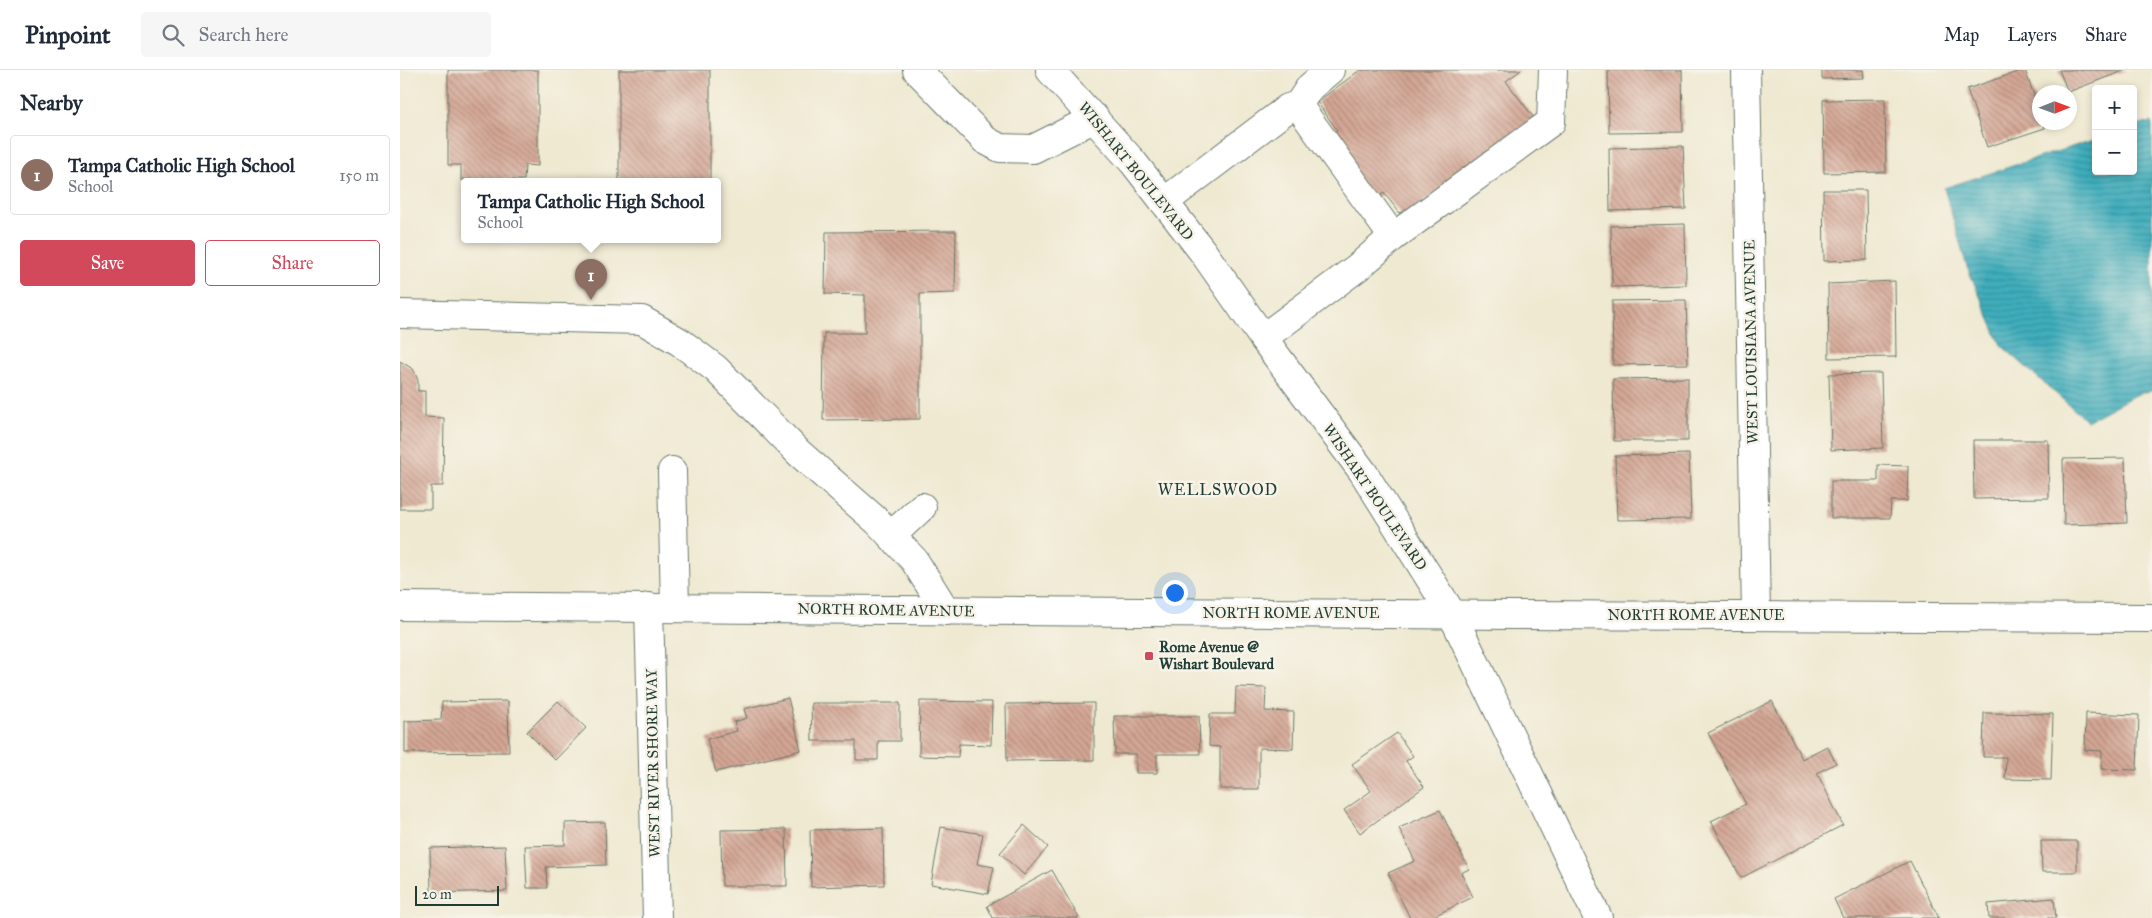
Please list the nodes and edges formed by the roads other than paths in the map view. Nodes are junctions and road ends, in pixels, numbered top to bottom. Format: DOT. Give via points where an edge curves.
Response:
graph roads {
  1 [pos="917,70"];
  2 [pos="1050,70"];
  3 [pos="1330,70"];
  4 [pos="1553,70"];
  5 [pos="1746,70"];
  6 [pos="1298,105"];
  7 [pos="1095,118"];
  8 [pos="1164,202"];
  9 [pos="1393,237"];
  10 [pos="400,314"];
  11 [pos="1263,338"];
  12 [pos="672,471"];
  13 [pos="922,506"];
  14 [pos="892,536"];
  15 [pos="400,606"];
  16 [pos="662,608"];
  17 [pos="946,611"];
  18 [pos="1452,614"];
  19 [pos="1756,615"];
  20 [pos="2152,618"];
  21 [pos="657,918"];
  22 [pos="1598,918"];
  1 -- 7 [label="street" via="985,140 1000,148 1033,149"];
  2 -- 7 [label="street, WISHART BOULEVARD"];
  3 -- 6 [label="street" via="1310,87"];
  4 -- 9 [label="street" via="1551,122"];
  5 -- 19 [label="street, WEST LOUISIANA AVENUE"];
  6 -- 8 [label="street" via="1288,108"];
  6 -- 9 [label="street"];
  7 -- 8 [label="street, WISHART BOULEVARD"];
  8 -- 11 [label="street, WISHART BOULEVARD"];
  9 -- 11 [label="street"];
  10 -- 14 [label="street" via="642,320 680,342 716,369 798,453"];
  11 -- 18 [label="street, WISHART BOULEVARD" via="1363,472"];
  12 -- 16 [label="street, WEST RIVER SHORE WAY"];
  13 -- 14 [label="street"];
  14 -- 17 [label="street" via="914,560"];
  15 -- 16 [label="street, NORTH ROME AVENUE"];
  16 -- 17 [label="street, NORTH ROME AVENUE"];
  16 -- 21 [label="street, WEST RIVER SHORE WAY"];
  17 -- 18 [label="street, NORTH ROME AVENUE"];
  18 -- 19 [label="street, NORTH ROME AVENUE"];
  18 -- 22 [label="street, WISHART BOULEVARD"];
  19 -- 20 [label="street, NORTH ROME AVENUE"];
}
